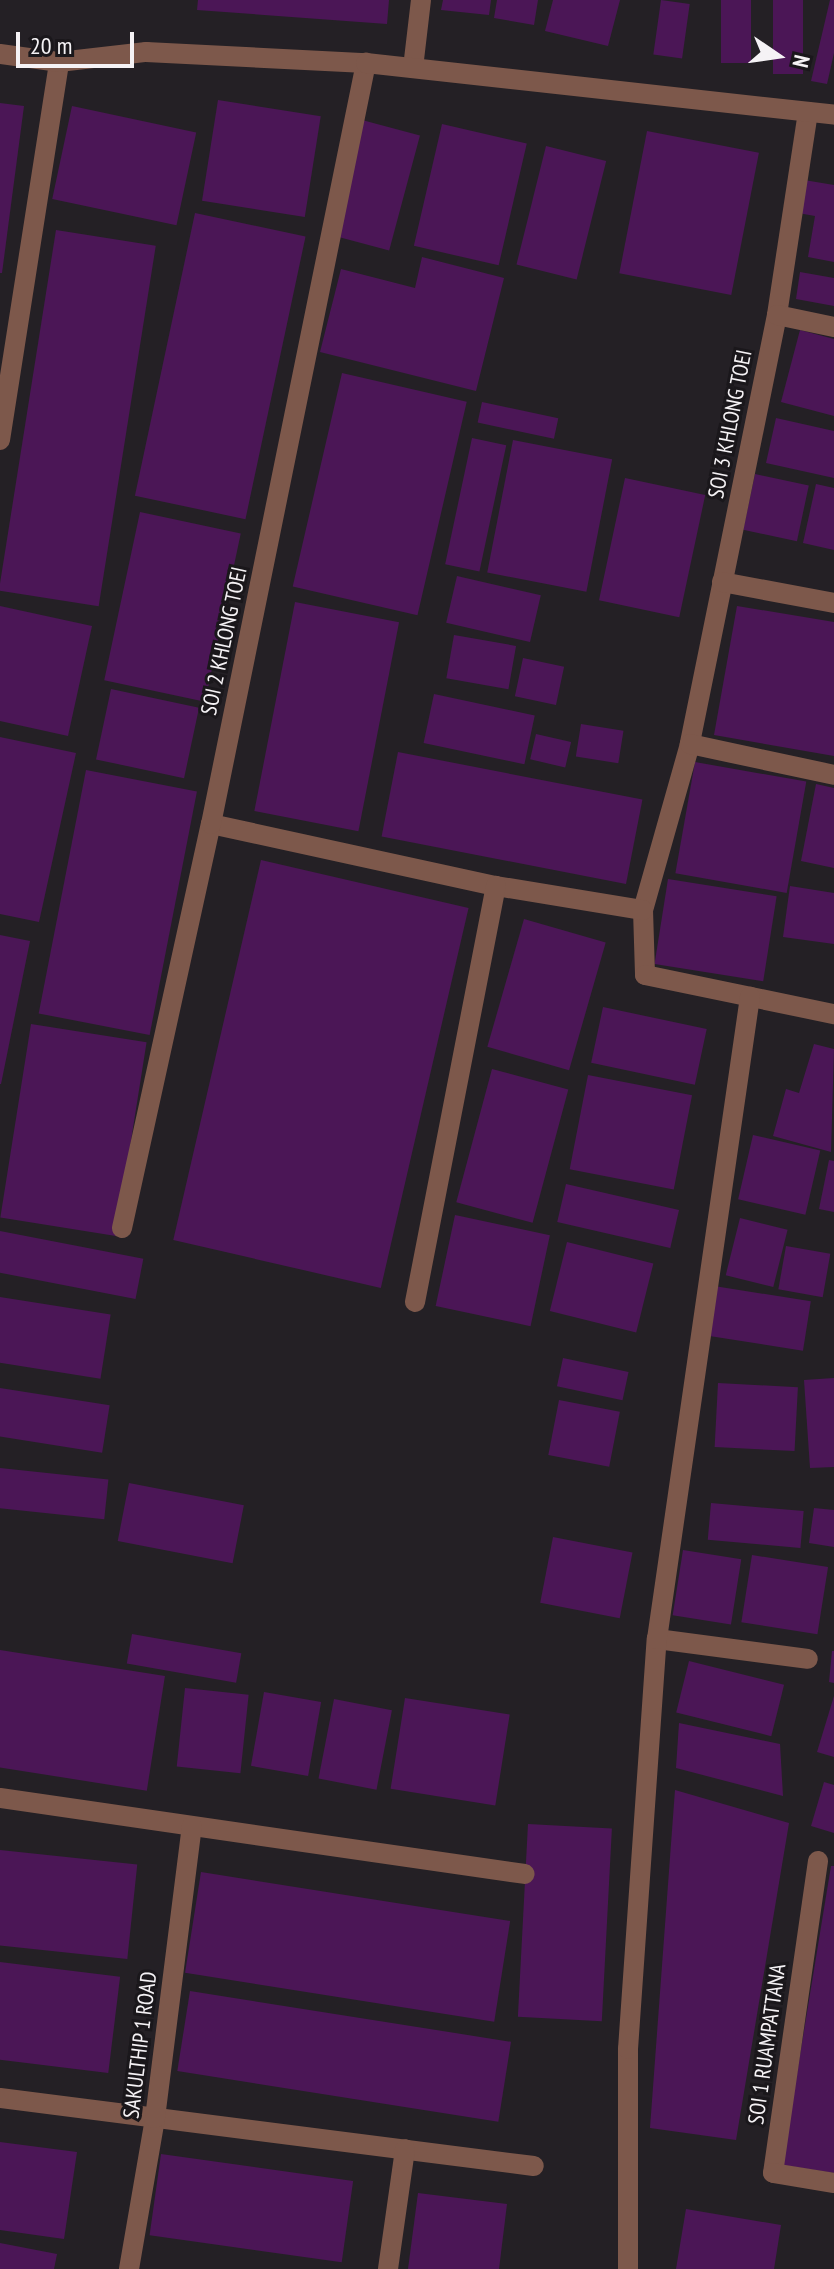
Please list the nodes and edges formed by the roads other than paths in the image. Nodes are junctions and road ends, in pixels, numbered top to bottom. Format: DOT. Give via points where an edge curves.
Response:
graph roads {
  1 [pos="421,0"];
  2 [pos="0,54"];
  3 [pos="59,62"];
  4 [pos="366,63"];
  5 [pos="413,68"];
  6 [pos="808,112"];
  7 [pos="834,115"];
  8 [pos="777,315"];
  9 [pos="834,327"];
  10 [pos="0,440"];
  11 [pos="722,582"];
  12 [pos="834,603"];
  13 [pos="690,744"];
  14 [pos="834,775"];
  15 [pos="211,824"];
  16 [pos="496,886"];
  17 [pos="643,910"];
  18 [pos="750,997"];
  19 [pos="834,1014"];
  20 [pos="122,1228"];
  21 [pos="415,1302"];
  22 [pos="657,1639"];
  23 [pos="808,1659"];
  24 [pos="0,1798"];
  25 [pos="192,1826"];
  26 [pos="818,1861"];
  27 [pos="525,1874"];
  28 [pos="0,2098"];
  29 [pos="155,2118"];
  30 [pos="405,2149"];
  31 [pos="534,2166"];
  32 [pos="834,2183"];
  33 [pos="129,2269"];
  34 [pos="388,2269"];
  35 [pos="628,2269"];
  1 -- 5 [label="street"];
  2 -- 3 [label="street"];
  3 -- 4 [label="street" via="146,52"];
  3 -- 10 [label="street"];
  4 -- 5 [label="street"];
  4 -- 15 [label="street, SOI 2 KHLONG TOEI"];
  5 -- 6 [label="street"];
  6 -- 7 [label="street"];
  6 -- 8 [label="street, SOI 3 KHLONG TOEI"];
  8 -- 9 [label="street"];
  8 -- 11 [label="street, SOI 3 KHLONG TOEI"];
  11 -- 12 [label="street"];
  11 -- 13 [label="street, SOI 3 KHLONG TOEI"];
  13 -- 14 [label="street"];
  13 -- 17 [label="street, SOI 3 KHLONG TOEI"];
  15 -- 16 [label="street"];
  15 -- 20 [label="street, SOI 2 KHLONG TOEI"];
  16 -- 17 [label="street"];
  16 -- 21 [label="street"];
  17 -- 18 [label="street, SOI 3 KHLONG TOEI" via="645,975"];
  18 -- 19 [label="street"];
  18 -- 22 [label="street"];
  22 -- 23 [label="street"];
  22 -- 35 [label="street" via="628,2049"];
  24 -- 25 [label="street"];
  25 -- 27 [label="street"];
  25 -- 29 [label="street, SAKULTHIP 1 ROAD"];
  26 -- 32 [label="street, SOI 1 RUAMPATTANA" via="773,2173"];
  28 -- 29 [label="street"];
  29 -- 30 [label="street"];
  29 -- 33 [label="street, SAKULTHIP 1 ROAD"];
  30 -- 31 [label="street"];
  30 -- 34 [label="street"];
}
